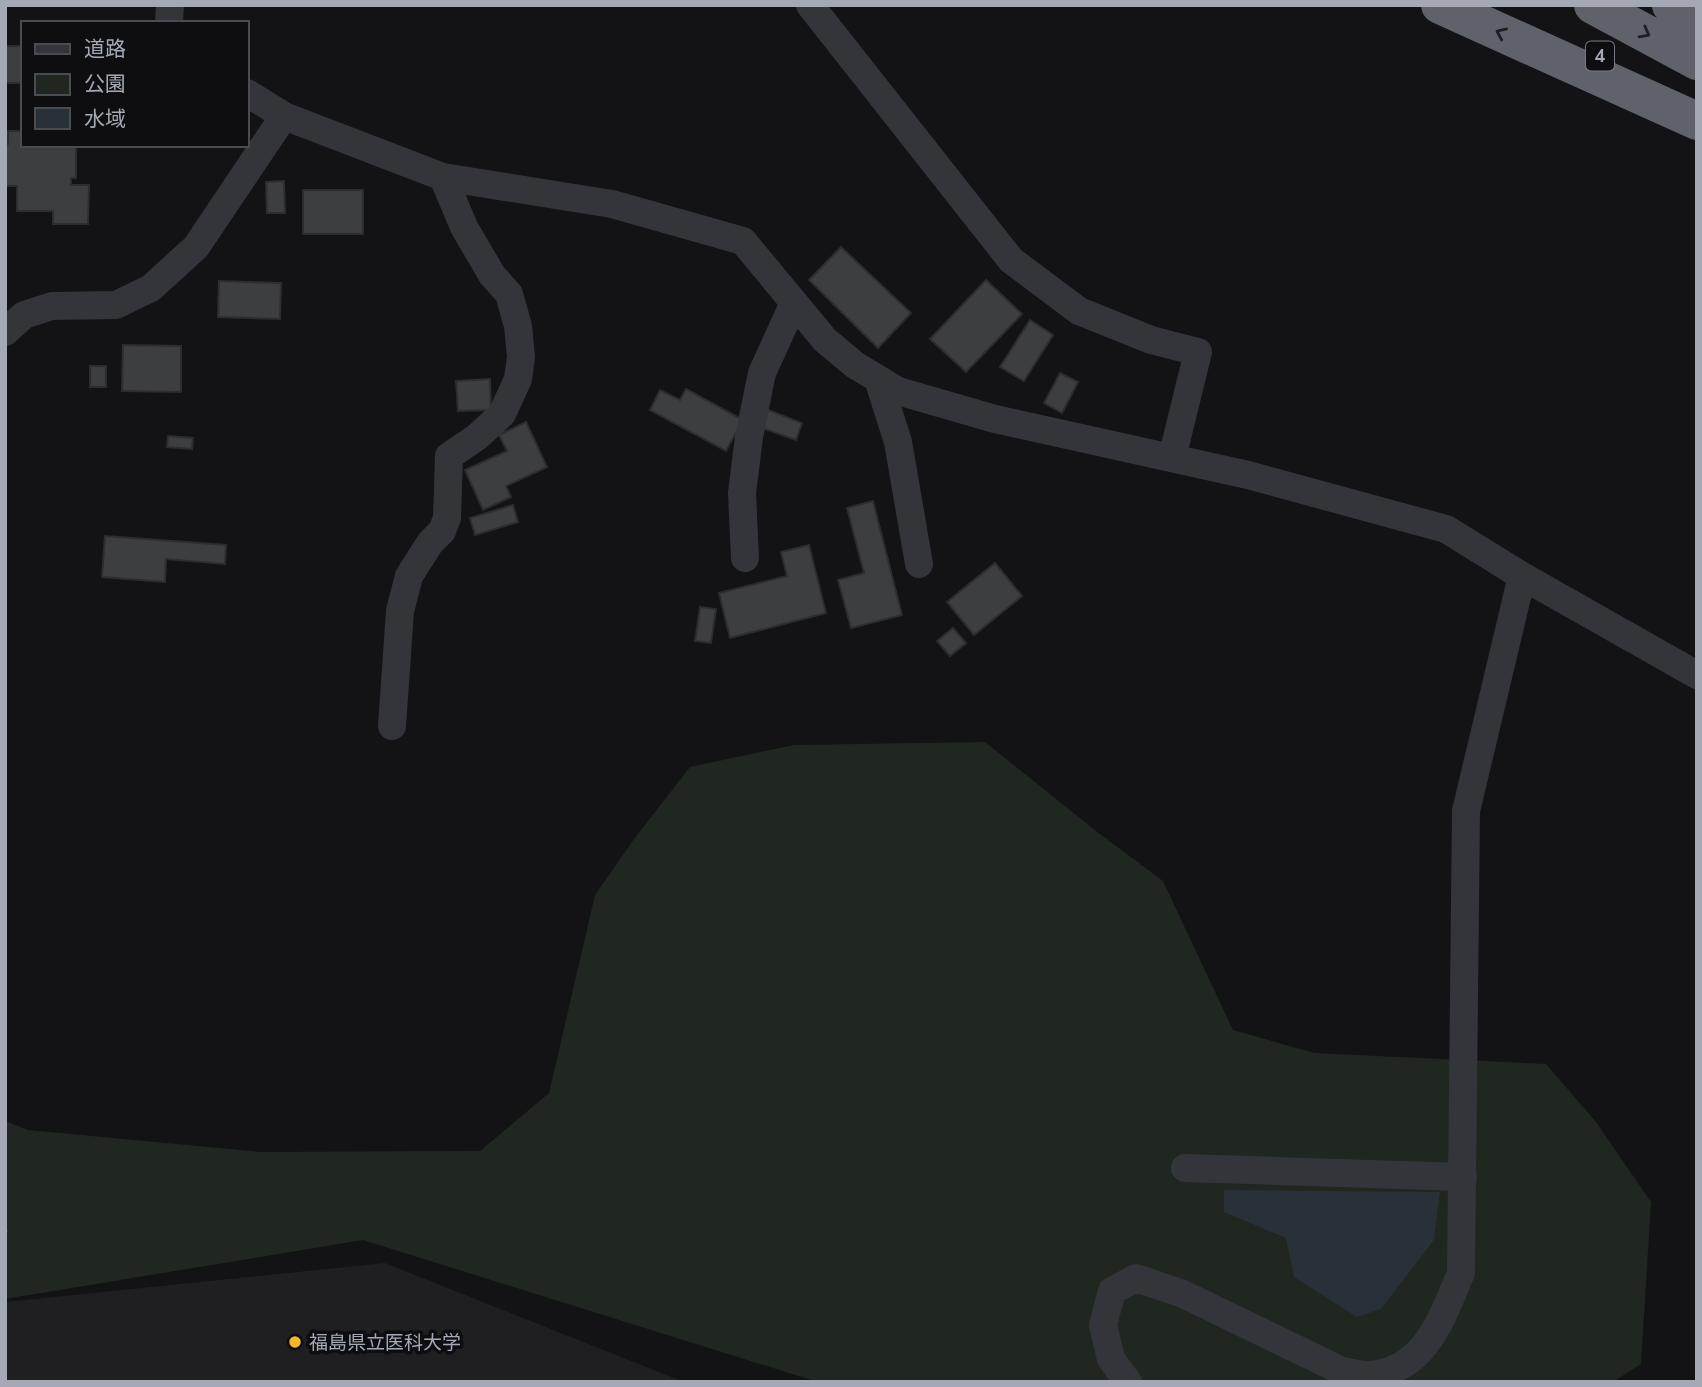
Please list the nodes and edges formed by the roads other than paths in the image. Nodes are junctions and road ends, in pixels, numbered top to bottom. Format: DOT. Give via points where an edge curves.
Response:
graph roads {
  1 [pos="810,5"];
  2 [pos="1440,5"];
  3 [pos="1503,5"];
  4 [pos="1593,5"];
  5 [pos="1671,5"];
  6 [pos="1697,22"];
  7 [pos="1697,61"];
  8 [pos="248,94"];
  9 [pos="1697,105"];
  10 [pos="284,116"];
  11 [pos="1697,121"];
  12 [pos="443,177"];
  13 [pos="794,303"];
  14 [pos="5,332"];
  15 [pos="878,379"];
  16 [pos="1172,458"];
  17 [pos="745,558"];
  18 [pos="919,564"];
  19 [pos="1522,576"];
  20 [pos="1697,675"];
  21 [pos="392,726"];
  22 [pos="1185,1168"];
  23 [pos="1463,1177"];
  24 [pos="1128,1382"];
  1 -- 16 [label="street" via="1012,260 1079,311 1150,340 1198,352"];
  11 -- 2 [label="highway, one-way"];
  3 -- 9 [label="highway, 4"];
  4 -- 7 [label="highway, 4, one-way"];
  5 -- 6 [label="highway"];
  8 -- 10 [label="street"];
  10 -- 12 [label="street"];
  10 -- 14 [label="street" via="196,247 151,288 116,305 52,306 24,315"];
  12 -- 13 [label="street" via="612,204 743,241"];
  12 -- 21 [label="street" via="464,227 492,275 509,294 521,357 518,379 502,414 449,457 447,518 409,576 400,611"];
  13 -- 15 [label="street" via="825,340"];
  13 -- 17 [label="street" via="762,373 749,437 742,493"];
  15 -- 16 [label="street" via="898,391 995,419"];
  15 -- 18 [label="street" via="898,442"];
  16 -- 19 [label="street" via="1446,529"];
  19 -- 20 [label="street"];
  19 -- 23 [label="street" via="1465,811"];
  22 -- 23 [label="street"];
  23 -- 24 [label="street" via="1461,1273 1421,1351 1394,1370 1367,1375 1342,1371 1182,1294 1136,1278 1112,1290 1103,1325 1111,1359"];
}
